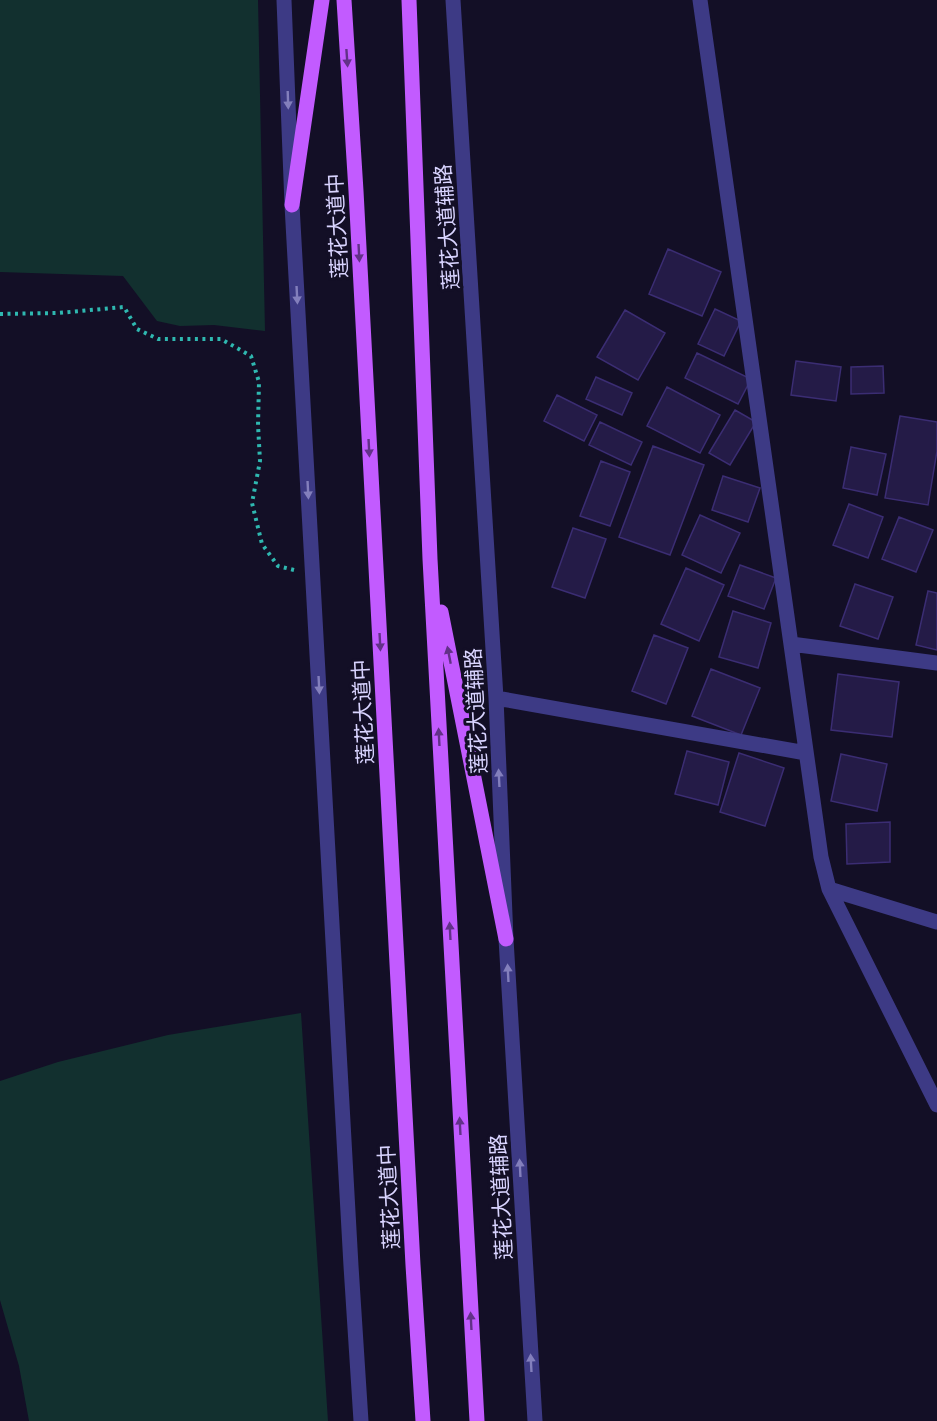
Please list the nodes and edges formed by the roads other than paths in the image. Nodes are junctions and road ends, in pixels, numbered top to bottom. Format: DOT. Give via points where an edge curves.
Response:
graph roads {
  1 [pos="284,0"];
  2 [pos="322,0"];
  3 [pos="344,0"];
  4 [pos="409,0"];
  5 [pos="453,0"];
  6 [pos="700,0"];
  7 [pos="292,205"];
  8 [pos="430,560"];
  9 [pos="791,644"];
  10 [pos="937,663"];
  11 [pos="496,698"];
  12 [pos="806,753"];
  13 [pos="829,888"];
  14 [pos="937,922"];
  15 [pos="506,939"];
  16 [pos="937,1105"];
  17 [pos="361,1421"];
  18 [pos="423,1421"];
  19 [pos="477,1421"];
  20 [pos="535,1421"];
  1 -- 7 [label="street, one-way"];
  2 -- 7 [label="main road"];
  3 -- 18 [label="main road, 莲花大道中, one-way"];
  4 -- 8 [label="main road"];
  5 -- 11 [label="street, 莲花大道辅路"];
  6 -- 9 [label="street"];
  7 -- 17 [label="street, one-way"];
  15 -- 8 [label="main road, one-way"];
  19 -- 8 [label="main road, one-way"];
  9 -- 10 [label="street"];
  9 -- 12 [label="street"];
  11 -- 12 [label="street"];
  15 -- 11 [label="street, 莲花大道辅路, one-way"];
  12 -- 13 [label="street" via="820,857"];
  13 -- 14 [label="street"];
  13 -- 16 [label="street"];
  20 -- 15 [label="street, 莲花大道辅路, one-way"];
}
